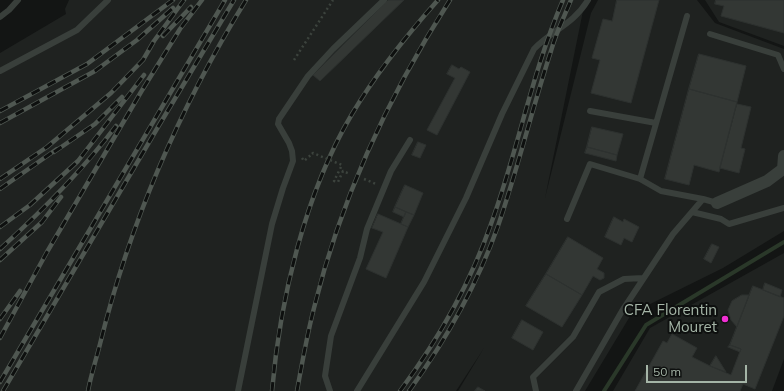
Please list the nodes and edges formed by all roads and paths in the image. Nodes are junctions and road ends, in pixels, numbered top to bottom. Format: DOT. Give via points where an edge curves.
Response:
graph roads {
  1 [pos="18,0"];
  2 [pos="108,0"];
  3 [pos="333,0"];
  4 [pos="384,0"];
  5 [pos="588,0"];
  6 [pos="687,16"];
  7 [pos="0,17"];
  8 [pos="710,34"];
  9 [pos="294,60"];
  10 [pos="784,69"];
  11 [pos="0,71"];
  12 [pos="590,111"];
  13 [pos="656,122"];
  14 [pos="410,140"];
  15 [pos="784,156"];
  16 [pos="303,159"];
  17 [pos="783,169"];
  18 [pos="350,174"];
  19 [pos="364,179"];
  20 [pos="640,179"];
  21 [pos="384,188"];
  22 [pos="703,199"];
  23 [pos="717,203"];
  24 [pos="784,208"];
  25 [pos="692,212"];
  26 [pos="567,219"];
  27 [pos="644,278"];
  28 [pos="238,391"];
  29 [pos="330,391"];
  30 [pos="357,391"];
  31 [pos="536,391"];
  32 [pos="576,391"];
  1 -- 7 [label="lane"];
  2 -- 11 [label="lane" via="77,30"];
  3 -- 9 [label="path"];
  4 -- 28 [label="lane" via="308,76 279,119 278,124 289,143 293,161 272,224"];
  5 -- 30 [label="lane" via="576,17 534,50 428,275"];
  6 -- 13 [label="lane"];
  8 -- 10 [label="lane" via="778,55"];
  12 -- 13 [label="lane"];
  13 -- 20 [label="lane"];
  14 -- 21 [label="lane"];
  15 -- 17 [label="street"];
  16 -- 18 [label="path, bridge" via="314,153 342,165 334,181 338,182 343,171"];
  17 -- 23 [label="street" via="767,181"];
  19 -- 21 [label="path"];
  20 -- 22 [label="lane" via="661,191"];
  20 -- 26 [label="lane" via="590,164"];
  21 -- 29 [label="lane" via="367,229 360,258 331,336 325,376"];
  22 -- 23 [label="lane"];
  22 -- 25 [label="lane"];
  24 -- 25 [label="lane" via="729,224"];
  25 -- 27 [label="lane" via="673,234"];
  27 -- 31 [label="lane" via="624,279 599,292 573,337 533,377"];
  27 -- 32 [label="lane"];
}
